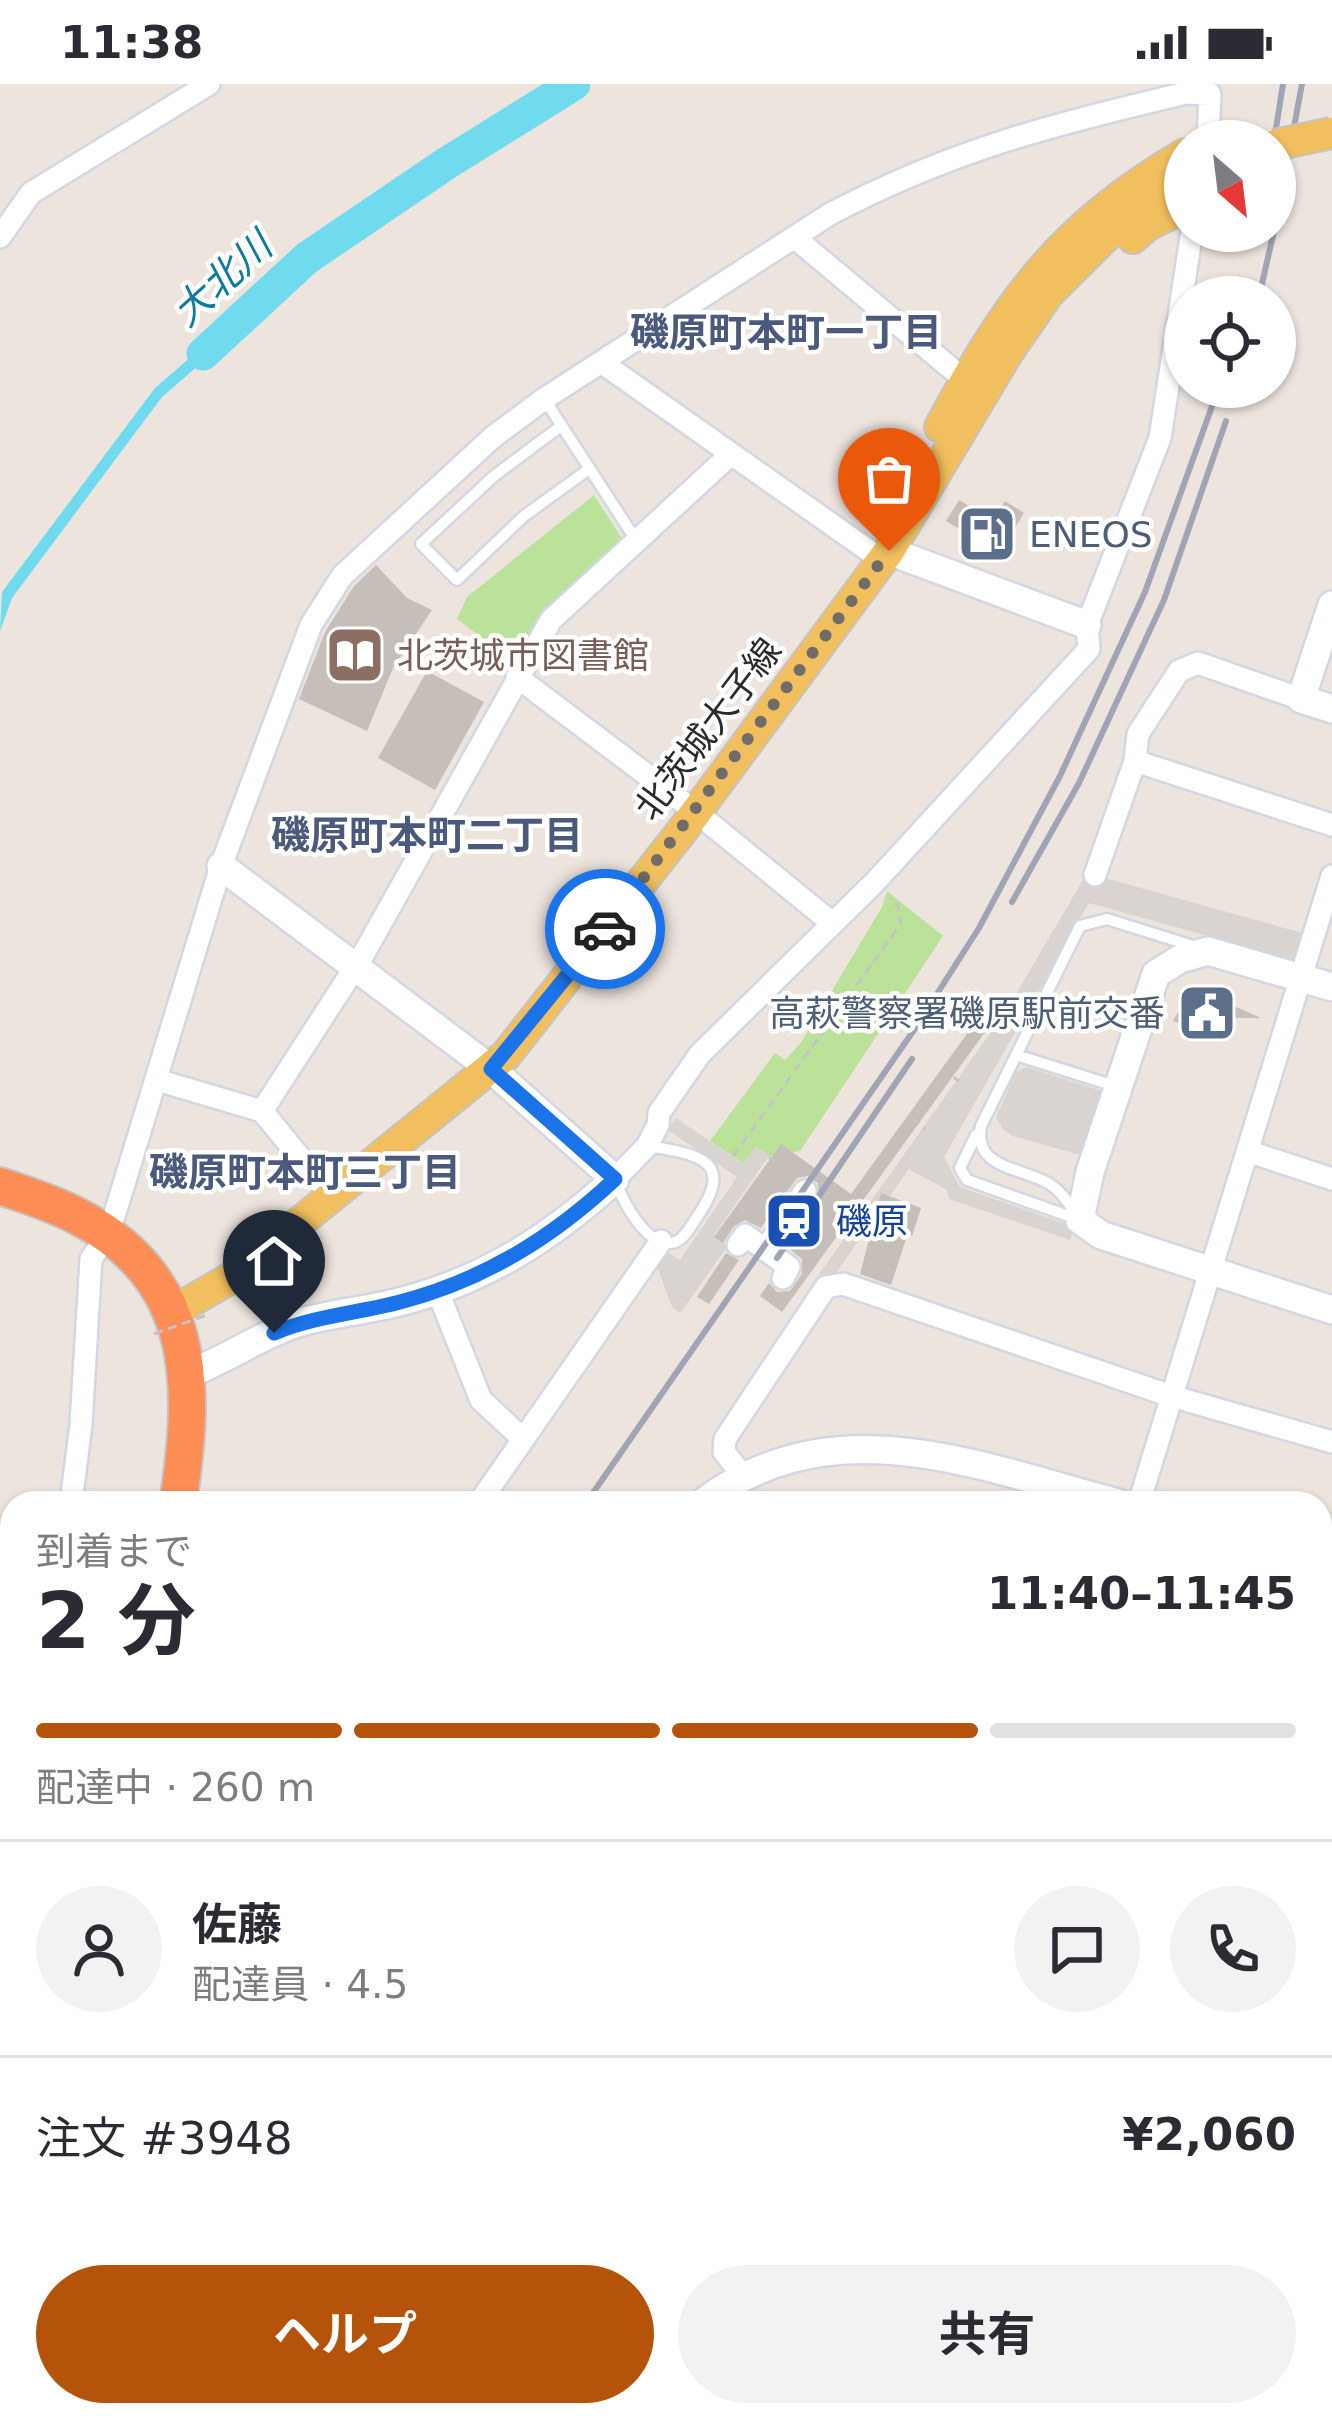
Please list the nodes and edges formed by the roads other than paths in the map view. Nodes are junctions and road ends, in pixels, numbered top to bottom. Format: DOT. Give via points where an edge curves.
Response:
graph roads {
  1 [pos="208,84"];
  2 [pos="1209,120"];
  3 [pos="1332,133"];
  4 [pos="1296,141"];
  5 [pos="1164,167"];
  6 [pos="1164,193"];
  7 [pos="1164,217"];
  8 [pos="0,237"];
  9 [pos="795,238"];
  10 [pos="1189,252"];
  11 [pos="601,362"];
  12 [pos="965,380"];
  13 [pos="544,399"];
  14 [pos="561,426"];
  15 [pos="730,455"];
  16 [pos="589,469"];
  17 [pos="916,506"];
  18 [pos="638,543"];
  19 [pos="886,555"];
  20 [pos="1332,605"];
  21 [pos="1087,625"];
  22 [pos="518,677"];
  23 [pos="1301,699"];
  24 [pos="1332,709"];
  25 [pos="1135,761"];
  26 [pos="696,812"];
  27 [pos="1332,825"];
  28 [pos="221,866"];
  29 [pos="1095,875"];
  30 [pos="1332,877"];
  31 [pos="832,923"];
  32 [pos="1157,936"];
  33 [pos="1208,951"];
  34 [pos="355,969"];
  35 [pos="1156,974"];
  36 [pos="1300,980"];
  37 [pos="1332,987"];
  38 [pos="1016,1055"];
  39 [pos="491,1069"];
  40 [pos="157,1080"];
  41 [pos="1118,1087"];
  42 [pos="262,1111"];
  43 [pos="981,1126"];
  44 [pos="647,1146"];
  45 [pos="1250,1152"];
  46 [pos="1090,1172"];
  47 [pos="615,1179"];
  48 [pos="1332,1179"];
  49 [pos="0,1186"];
  50 [pos="1053,1186"];
  51 [pos="805,1191"];
  52 [pos="333,1198"];
  53 [pos="1080,1220"];
  54 [pos="108,1234"];
  55 [pos="662,1240"];
  56 [pos="1209,1272"];
  57 [pos="783,1273"];
  58 [pos="438,1292"];
  59 [pos="1332,1310"];
  60 [pos="178,1320"];
  61 [pos="188,1374"];
  62 [pos="1171,1396"];
  63 [pos="524,1439"];
  64 [pos="1332,1442"];
  65 [pos="744,1477"];
  66 [pos="73,1491"];
  67 [pos="180,1491"];
  68 [pos="487,1491"];
  69 [pos="721,1491"];
  70 [pos="1072,1491"];
  71 [pos="1142,1491"];
  1 -- 8 [label="street" via="31,193"];
  2 -- 9 [label="street" via="1210,94 1186,93 1047,125 915,172"];
  3 -- 4 [label="main road, bridge"];
  5 -- 12 [label="main road" via="1077,229 1026,285"];
  6 -- 17 [label="main road, 北茨城大子線" via="1086,252 1048,294"];
  7 -- 17 [label="main road" via="1078,290 958,472"];
  9 -- 11 [label="street"];
  9 -- 12 [label="street"];
  10 -- 21 [label="street" via="1160,439"];
  11 -- 13 [label="street"];
  11 -- 15 [label="street"];
  12 -- 17 [label="main road" via="917,472"];
  13 -- 14 [label="lane"];
  13 -- 28 [label="street" via="360,557 321,606"];
  14 -- 16 [label="lane"];
  14 -- 16 [label="lane" via="421,544 457,580"];
  15 -- 18 [label="street"];
  15 -- 19 [label="street"];
  16 -- 18 [label="lane"];
  17 -- 19 [label="main road, 北茨城大子線"];
  18 -- 22 [label="street" via="550,620"];
  19 -- 21 [label="street"];
  19 -- 26 [label="main road, 北茨城大子線"];
  20 -- 23 [label="street"];
  21 -- 31 [label="street" via="1082,659"];
  22 -- 26 [label="street"];
  22 -- 34 [label="street"];
  23 -- 24 [label="street"];
  23 -- 25 [label="street" via="1198,663 1179,671 1138,734"];
  25 -- 27 [label="street"];
  25 -- 29 [label="street"];
  26 -- 31 [label="street"];
  26 -- 39 [label="main road, 北茨城大子線"];
  28 -- 34 [label="street"];
  28 -- 40 [label="street"];
  30 -- 36 [label="street"];
  31 -- 44 [label="street" via="700,1054 659,1113"];
  32 -- 33 [label="lane"];
  32 -- 35 [label="lane" via="1164,949"];
  32 -- 38 [label="lane" via="1107,919 1080,926"];
  33 -- 35 [label="street"];
  33 -- 36 [label="street"];
  34 -- 39 [label="street"];
  34 -- 42 [label="street"];
  35 -- 41 [label="street"];
  36 -- 37 [label="street"];
  36 -- 45 [label="street"];
  38 -- 41 [label="lane"];
  38 -- 43 [label="lane"];
  39 -- 47 [label="street"];
  39 -- 52 [label="main road, 北茨城大子線"];
  40 -- 42 [label="street"];
  40 -- 54 [label="street"];
  41 -- 46 [label="street"];
  42 -- 52 [label="street"];
  43 -- 50 [label="lane" via="988,1159"];
  43 -- 53 [label="lane" via="960,1168 967,1180"];
  44 -- 47 [label="street"];
  44 -- 55 [label="lane" via="686,1152 716,1177 716,1190 683,1237"];
  45 -- 48 [label="street"];
  45 -- 56 [label="street"];
  46 -- 50 [label="lane" via="1073,1190"];
  46 -- 53 [label="street"];
  47 -- 55 [label="lane" via="633,1219"];
  47 -- 58 [label="street" via="506,1262"];
  49 -- 54 [label="highway"];
  50 -- 53 [label="lane"];
  51 -- 57 [label="street" via="748,1245"];
  52 -- 60 [label="main road, 北茨城大子線"];
  53 -- 56 [label="street"];
  54 -- 60 [label="highway" via="150,1274"];
  54 -- 66 [label="street" via="91,1259"];
  55 -- 63 [label="street"];
  56 -- 59 [label="street"];
  56 -- 62 [label="street"];
  58 -- 61 [label="street" via="292,1325"];
  58 -- 63 [label="street" via="481,1400"];
  60 -- 61 [label="highway"];
  61 -- 67 [label="highway"];
  62 -- 64 [label="street"];
  62 -- 65 [label="street" via="843,1284 826,1287 725,1439 724,1452"];
  62 -- 71 [label="street"];
  63 -- 68 [label="street"];
  65 -- 69 [label="street"];
  65 -- 70 [label="street" via="856,1447 932,1454"];
}
